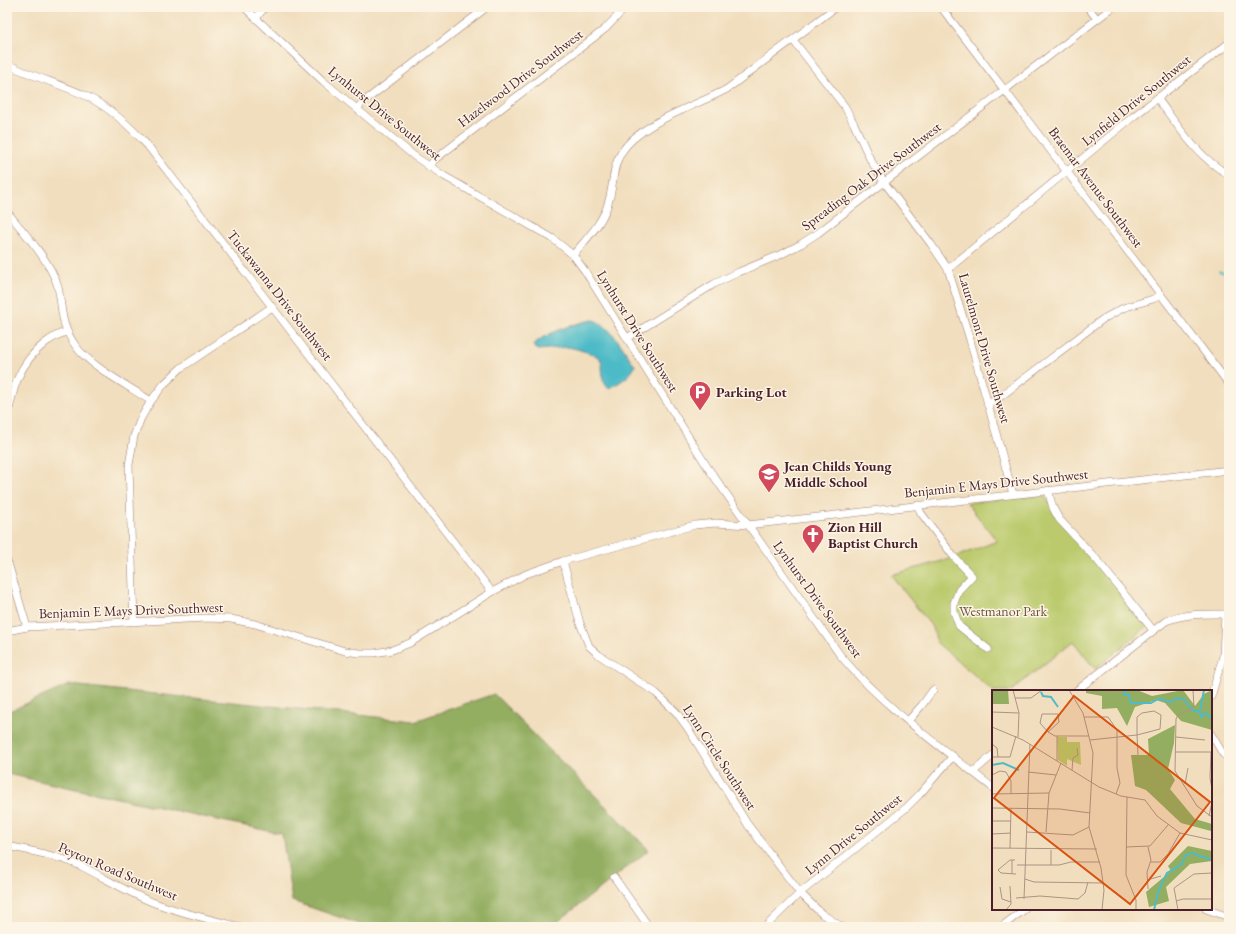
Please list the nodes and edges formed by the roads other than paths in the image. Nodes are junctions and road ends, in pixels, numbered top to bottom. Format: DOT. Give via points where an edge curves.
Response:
graph roads {
  1 [pos="244,7"];
  2 [pos="266,7"];
  3 [pos="487,7"];
  4 [pos="626,7"];
  5 [pos="836,7"];
  6 [pos="941,7"];
  7 [pos="1088,7"];
  8 [pos="1113,7"];
  9 [pos="256,18"];
  10 [pos="1097,19"];
  11 [pos="793,40"];
  12 [pos="1229,43"];
  13 [pos="7,64"];
  14 [pos="1005,90"];
  15 [pos="1157,98"];
  16 [pos="357,110"];
  17 [pos="429,167"];
  18 [pos="1068,172"];
  19 [pos="1229,175"];
  20 [pos="884,182"];
  21 [pos="8,214"];
  22 [pos="573,256"];
  23 [pos="948,270"];
  24 [pos="1161,295"];
  25 [pos="272,307"];
  26 [pos="66,332"];
  27 [pos="627,338"];
  28 [pos="1229,384"];
  29 [pos="151,401"];
  30 [pos="988,404"];
  31 [pos="7,422"];
  32 [pos="1229,470"];
  33 [pos="1048,490"];
  34 [pos="1013,494"];
  35 [pos="918,505"];
  36 [pos="748,525"];
  37 [pos="7,560"];
  38 [pos="563,561"];
  39 [pos="492,592"];
  40 [pos="1227,614"];
  41 [pos="134,622"];
  42 [pos="27,627"];
  43 [pos="1153,630"];
  44 [pos="7,631"];
  45 [pos="988,649"];
  46 [pos="933,690"];
  47 [pos="1077,690"];
  48 [pos="1212,694"];
  49 [pos="908,721"];
  50 [pos="1212,736"];
  51 [pos="953,756"];
  52 [pos="992,756"];
  53 [pos="1229,758"];
  54 [pos="973,772"];
  55 [pos="992,787"];
  56 [pos="7,846"];
  57 [pos="614,877"];
  58 [pos="800,893"];
  59 [pos="1025,910"];
  60 [pos="1209,910"];
  61 [pos="1229,917"];
  62 [pos="220,925"];
  63 [pos="241,927"];
  64 [pos="649,927"];
  65 [pos="764,927"];
  66 [pos="842,927"];
  67 [pos="1001,927"];
  1 -- 9 [label="street, Lynhurst Drive Southwest"];
  2 -- 9 [label="street"];
  3 -- 16 [label="street" via="362,103"];
  4 -- 17 [label="street, Hazelwood Drive Southwest" via="605,29 434,160"];
  5 -- 11 [label="street"];
  6 -- 14 [label="street, Braemar Avenue Southwest"];
  7 -- 10 [label="street"];
  8 -- 10 [label="street, Spreading Oak Drive Southwest"];
  9 -- 16 [label="street, Lynhurst Drive Southwest"];
  10 -- 14 [label="street, Spreading Oak Drive Southwest"];
  11 -- 20 [label="street, Laurelmont Drive Southwest" via="845,107"];
  11 -- 22 [label="street" via="727,89 665,118 631,141 615,164 610,199 604,216"];
  12 -- 15 [label="street, Lynfield Drive Southwest"];
  13 -- 25 [label="street, Tuckawanna Drive Southwest" via="88,97 128,124 148,146"];
  14 -- 18 [label="street, Braemar Avenue Southwest"];
  14 -- 20 [label="street, Spreading Oak Drive Southwest"];
  15 -- 18 [label="street, Lynfield Drive Southwest"];
  15 -- 19 [label="street" via="1206,160"];
  16 -- 17 [label="street, Lynhurst Drive Southwest"];
  17 -- 22 [label="street, Lynhurst Drive Southwest" via="552,238"];
  18 -- 23 [label="street, Lynfield Drive Southwest"];
  18 -- 24 [label="street, Braemar Avenue Southwest"];
  20 -- 23 [label="street, Laurelmont Drive Southwest"];
  20 -- 27 [label="street, Spreading Oak Drive Southwest" via="802,244 714,284"];
  21 -- 26 [label="street" via="52,271 58,287"];
  22 -- 27 [label="street, Lynhurst Drive Southwest"];
  23 -- 30 [label="street, Laurelmont Drive Southwest"];
  24 -- 28 [label="street, Braemar Avenue Southwest"];
  24 -- 30 [label="street" via="1123,308 1102,319"];
  25 -- 29 [label="street" via="181,368"];
  25 -- 39 [label="street, Tuckawanna Drive Southwest"];
  26 -- 29 [label="street" via="91,362"];
  26 -- 31 [label="street" via="54,336 39,348 19,373 14,385"];
  27 -- 36 [label="street, Lynhurst Drive Southwest" via="708,468"];
  29 -- 41 [label="street" via="135,433 129,465"];
  30 -- 34 [label="street, Laurelmont Drive Southwest"];
  32 -- 33 [label="street, Benjamin E Mays Drive Southwest"];
  33 -- 34 [label="street, Benjamin E Mays Drive Southwest"];
  33 -- 43 [label="street" via="1059,520 1096,560"];
  34 -- 35 [label="street, Benjamin E Mays Drive Southwest"];
  35 -- 36 [label="street, Benjamin E Mays Drive Southwest"];
  35 -- 45 [label="street" via="921,513 972,576 959,590 954,612 959,626"];
  36 -- 38 [label="street, Benjamin E Mays Drive Southwest" via="695,525"];
  36 -- 49 [label="street, Lynhurst Drive Southwest" via="856,674"];
  37 -- 42 [label="street"];
  38 -- 39 [label="street, Benjamin E Mays Drive Southwest" via="526,574"];
  38 -- 58 [label="street, Lynn Circle Southwest" via="589,646 656,692 676,712 748,825"];
  39 -- 41 [label="street, Benjamin E Mays Drive Southwest" via="410,643 374,653 344,651 255,624 231,620 206,618"];
  40 -- 43 [label="street" via="1180,616 1166,621"];
  40 -- 48 [label="street" via="1223,656"];
  41 -- 42 [label="street, Benjamin E Mays Drive Southwest"];
  42 -- 44 [label="street, Benjamin E Mays Drive Southwest"];
  43 -- 47 [label="street"];
  46 -- 49 [label="street"];
  49 -- 51 [label="street, Lynhurst Drive Southwest"];
  50 -- 53 [label="street" via="1223,754"];
  51 -- 54 [label="street, Lynhurst Drive Southwest"];
  51 -- 58 [label="street, Lynn Drive Southwest" via="906,808"];
  52 -- 54 [label="street"];
  54 -- 55 [label="street, Lynhurst Drive Southwest"];
  56 -- 62 [label="street, Peyton Road Southwest" via="68,861 152,902"];
  57 -- 64 [label="street"];
  58 -- 65 [label="street, Lynn Drive Southwest"];
  58 -- 66 [label="street, Lynn Circle Southwest" via="822,914"];
  59 -- 67 [label="street"];
  60 -- 61 [label="street"];
  62 -- 63 [label="street, Peyton Road Southwest"];
}
